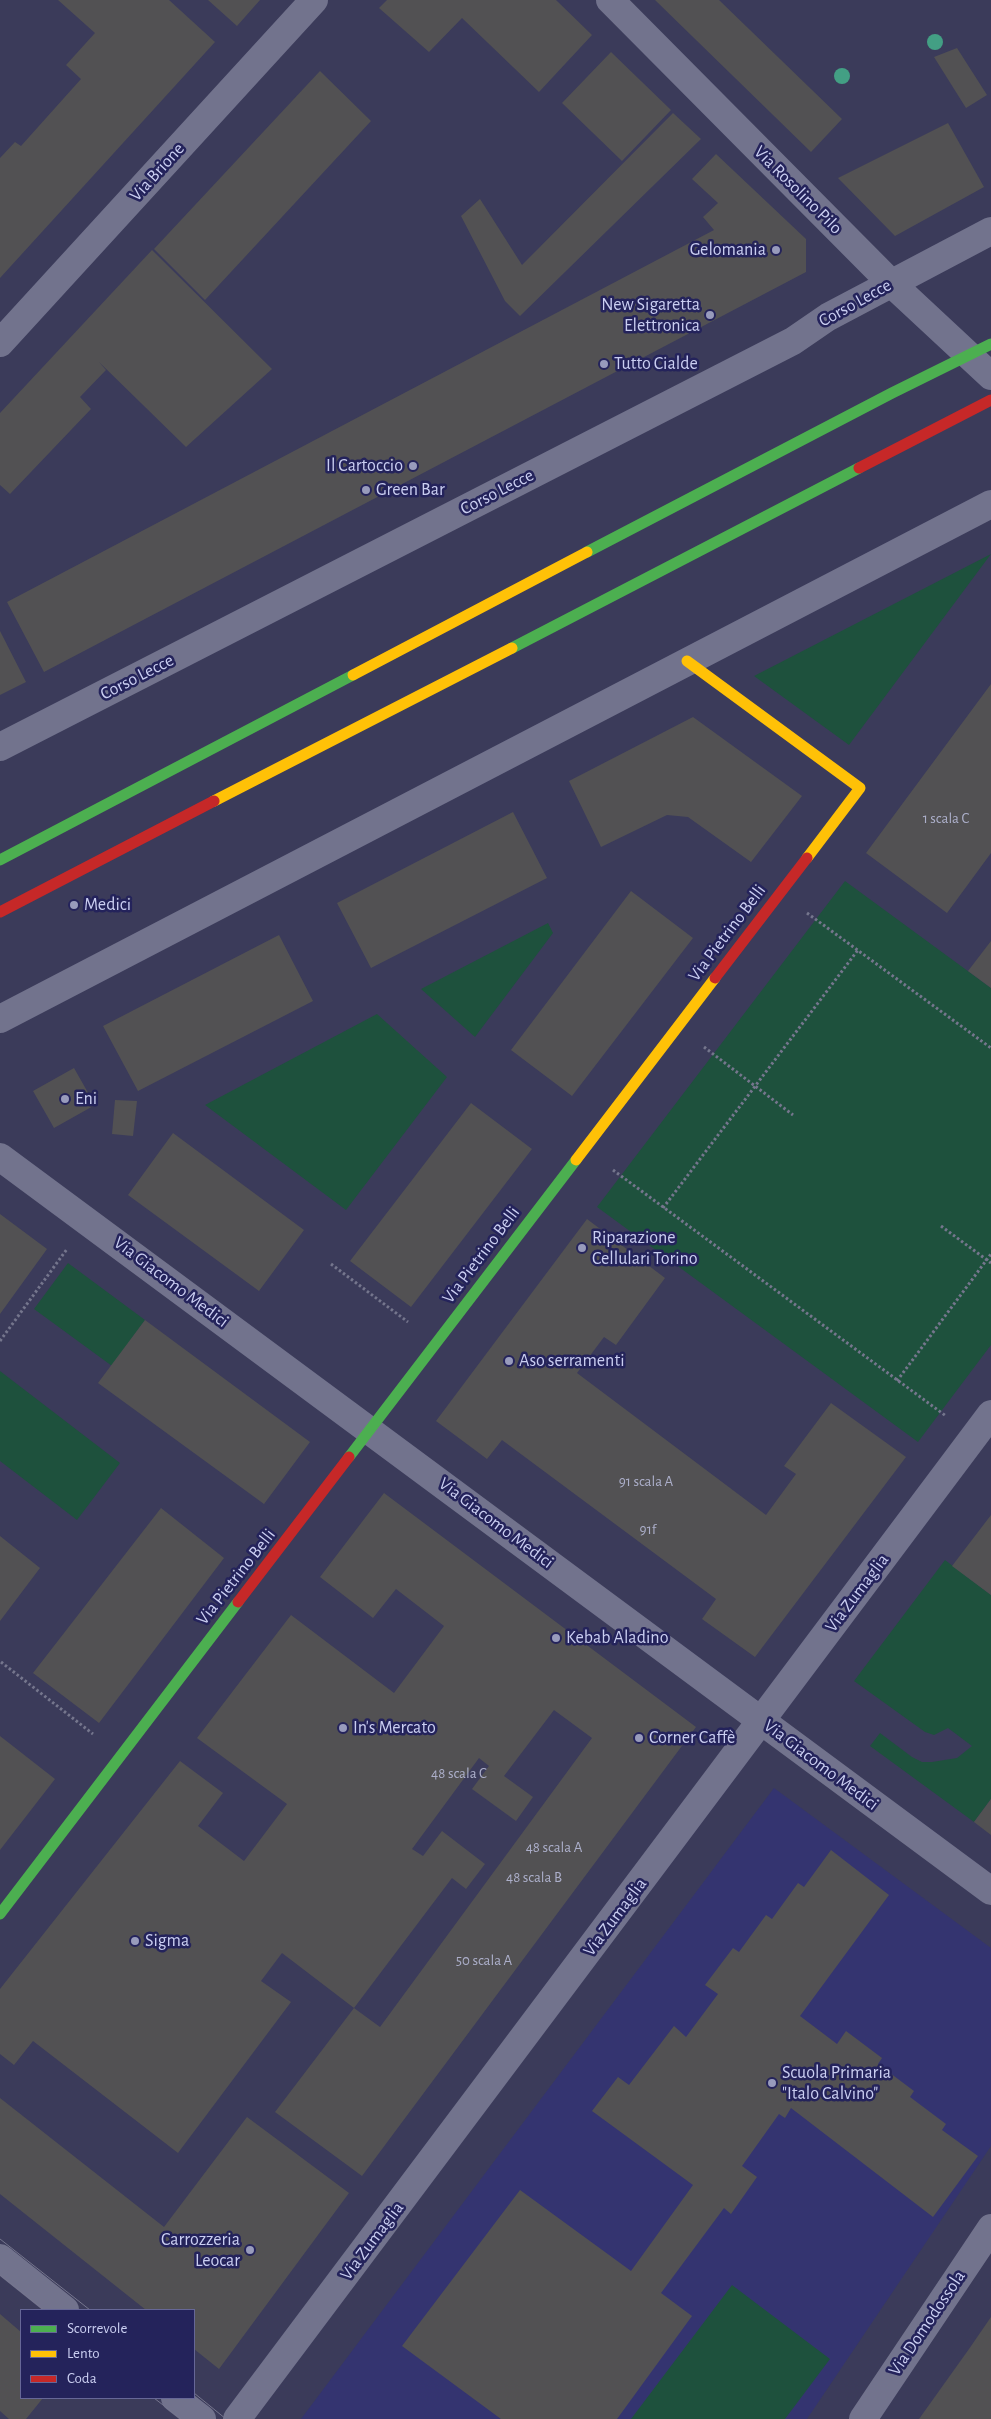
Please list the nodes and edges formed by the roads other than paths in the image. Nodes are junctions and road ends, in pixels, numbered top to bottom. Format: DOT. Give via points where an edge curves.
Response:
graph roads {
  1 [pos="314,0"];
  2 [pos="610,0"];
  3 [pos="991,231"];
  4 [pos="891,283"];
  5 [pos="0,343"];
  6 [pos="979,350"];
  7 [pos="991,376"];
  8 [pos="991,400"];
  9 [pos="991,504"];
  10 [pos="687,661"];
  11 [pos="0,747"];
  12 [pos="0,860"];
  13 [pos="0,912"];
  14 [pos="0,1019"];
  15 [pos="0,1157"];
  16 [pos="991,1414"];
  17 [pos="371,1430"];
  18 [pos="761,1720"];
  19 [pos="991,1891"];
  20 [pos="0,1914"];
  21 [pos="991,2228"];
  22 [pos="0,2258"];
  23 [pos="64,2309"];
  24 [pos="176,2399"];
  25 [pos="202,2419"];
  26 [pos="237,2419"];
  27 [pos="863,2419"];
  1 -- 5 [label="street, Via Brione"];
  2 -- 4 [label="street, Via Rosolino Pilo"];
  3 -- 4 [label="street, Corso Lecce"];
  4 -- 6 [label="street, Via Rosolino Pilo"];
  4 -- 11 [label="street, Corso Lecce" via="828,317 793,341"];
  6 -- 7 [label="street, Via Rosolino Pilo"];
  6 -- 12 [label="main road"];
  8 -- 13 [label="main road"];
  9 -- 10 [label="street"];
  10 -- 14 [label="street"];
  10 -- 17 [label="main road, Via Pietrino Belli" via="860,788"];
  15 -- 17 [label="street, Via Giacomo Medici"];
  16 -- 18 [label="street, Via Zumaglia"];
  17 -- 18 [label="street, Via Giacomo Medici"];
  17 -- 20 [label="main road, Via Pietrino Belli"];
  18 -- 19 [label="street, Via Giacomo Medici"];
  18 -- 26 [label="street, Via Zumaglia"];
  21 -- 27 [label="street, Via Domodossola"];
  22 -- 23 [label="street"];
  24 -- 25 [label="street"];
}
